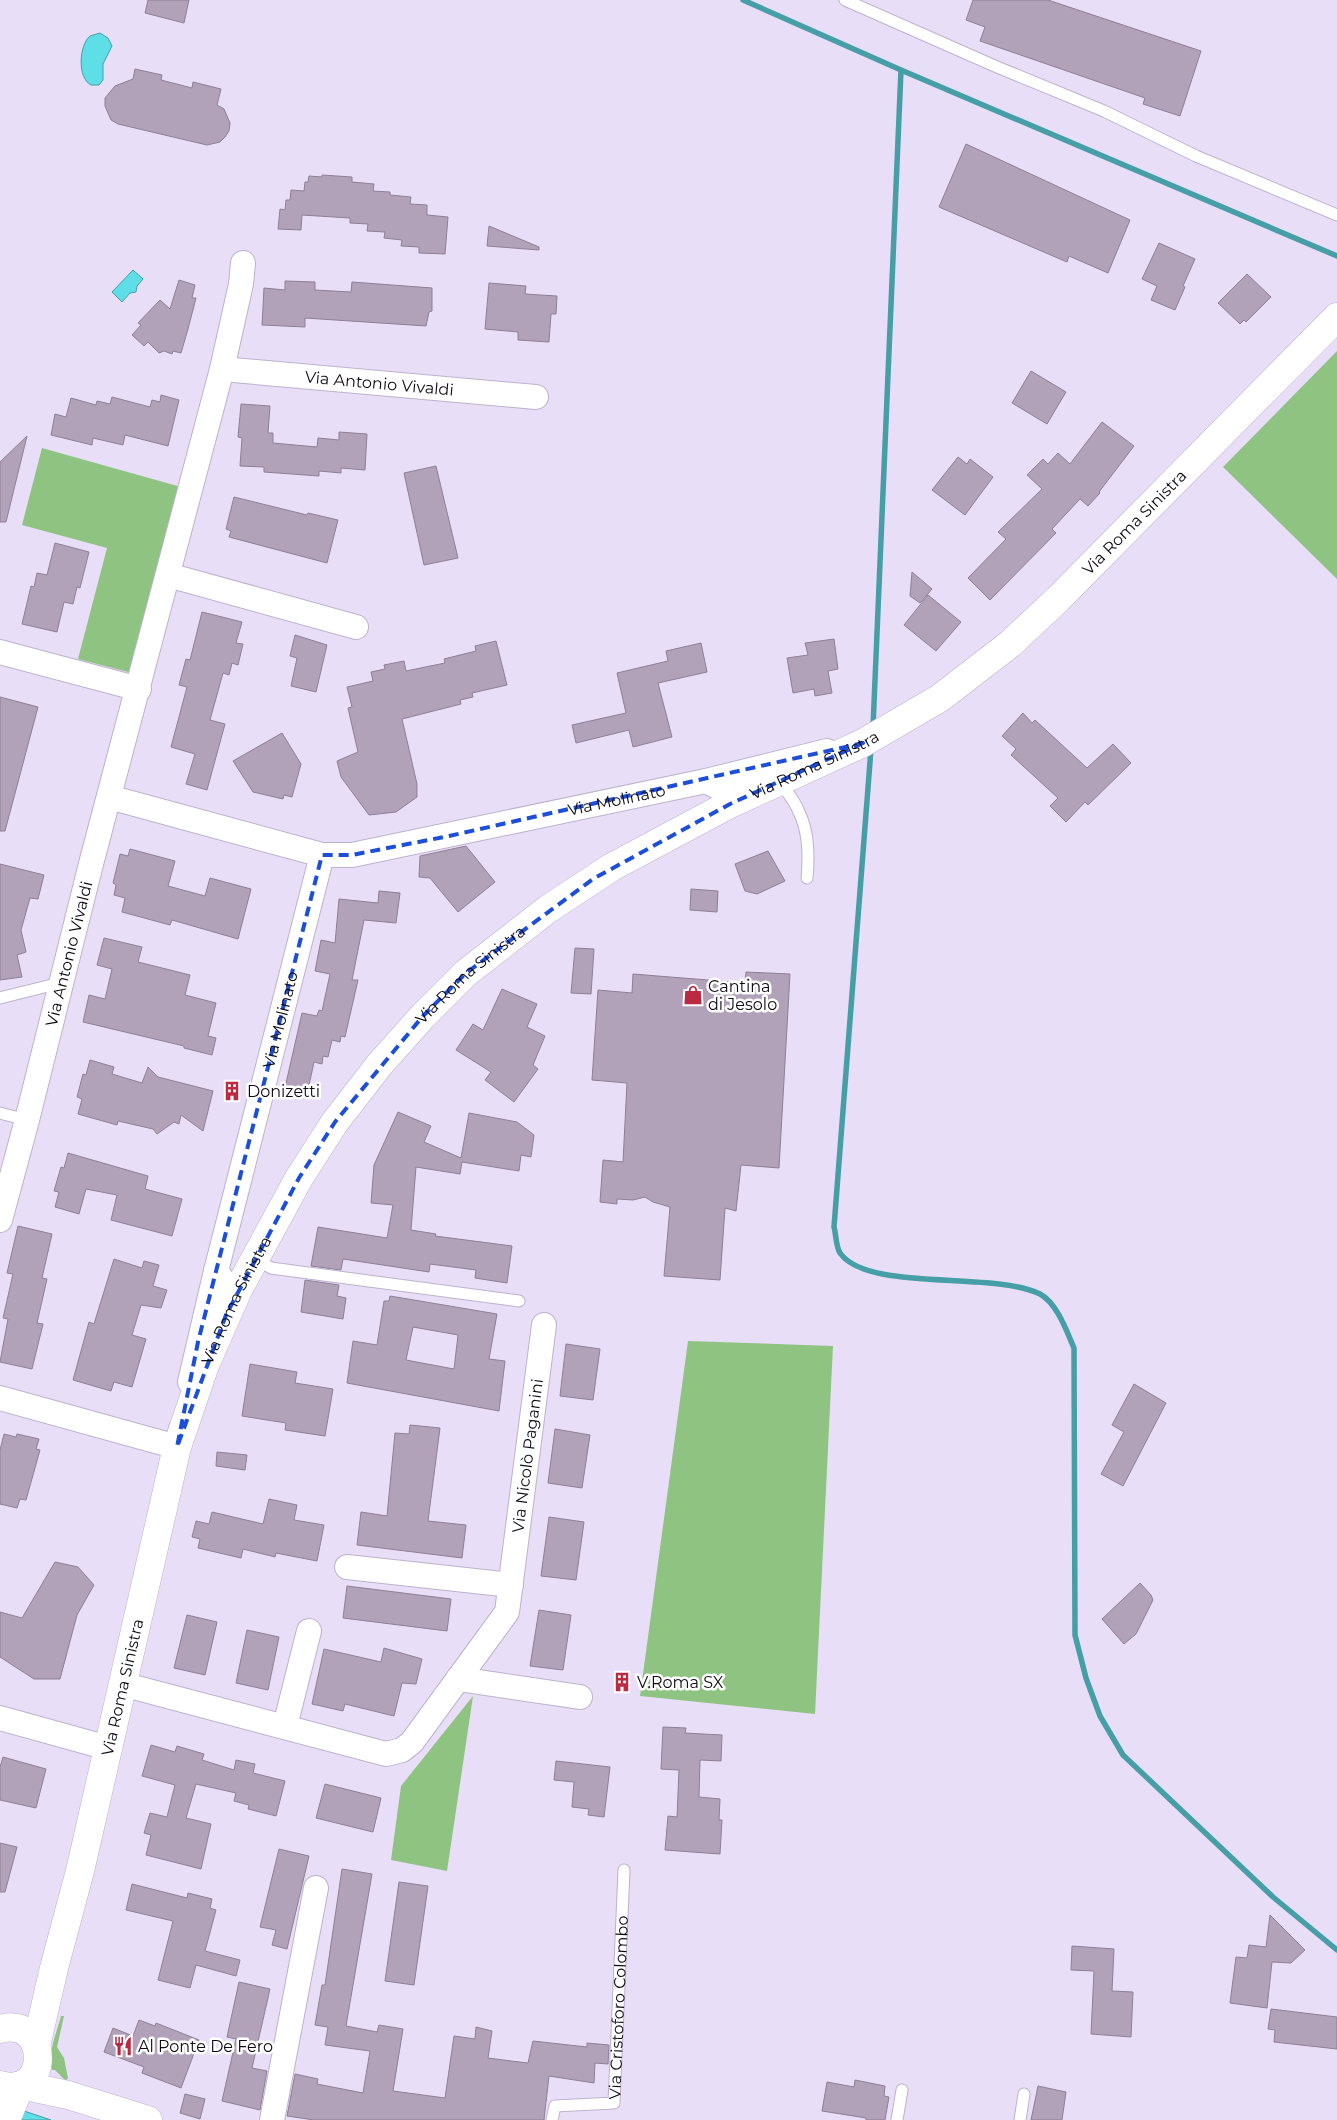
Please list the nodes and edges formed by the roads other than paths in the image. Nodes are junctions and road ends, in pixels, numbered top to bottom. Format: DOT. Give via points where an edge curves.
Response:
graph roads {
  1 [pos="845,0"];
  2 [pos="1337,215"];
  3 [pos="243,263"];
  4 [pos="1330,329"];
  5 [pos="222,369"];
  6 [pos="536,397"];
  7 [pos="168,575"];
  8 [pos="356,627"];
  9 [pos="0,652"];
  10 [pos="139,689"];
  11 [pos="863,743"];
  12 [pos="779,780"];
  13 [pos="706,781"];
  14 [pos="109,797"];
  15 [pos="730,804"];
  16 [pos="322,855"];
  17 [pos="807,878"];
  18 [pos="60,983"];
  19 [pos="0,998"];
  20 [pos="0,1113"];
  21 [pos="27,1120"];
  22 [pos="0,1220"];
  23 [pos="255,1256"];
  24 [pos="216,1271"];
  25 [pos="238,1290"];
  26 [pos="519,1301"];
  27 [pos="544,1325"];
  28 [pos="0,1398"];
  29 [pos="177,1447"];
  30 [pos="347,1567"];
  31 [pos="511,1585"];
  32 [pos="309,1631"];
  33 [pos="458,1679"];
  34 [pos="122,1684"];
  35 [pos="580,1697"];
  36 [pos="0,1718"];
  37 [pos="285,1726"];
  38 [pos="108,1748"];
  39 [pos="624,1870"];
  40 [pos="316,1888"];
  41 [pos="54,1968"];
  42 [pos="5,2029"];
  43 [pos="37,2054"];
  44 [pos="902,2090"];
  45 [pos="1024,2094"];
  46 [pos="68,2095"];
  47 [pos="8,2098"];
  48 [pos="148,2120"];
  49 [pos="272,2120"];
  50 [pos="552,2120"];
  51 [pos="897,2120"];
  52 [pos="1020,2120"];
  1 -- 2 [label="lane"];
  3 -- 5 [label="street, Via Antonio Vivaldi"];
  4 -- 11 [label="street, Via Roma Sinistra" via="1010,644 940,698"];
  5 -- 6 [label="street, Via Antonio Vivaldi"];
  5 -- 7 [label="street, Via Antonio Vivaldi"];
  7 -- 8 [label="street"];
  7 -- 10 [label="street, Via Antonio Vivaldi"];
  9 -- 10 [label="street"];
  10 -- 14 [label="street, Via Antonio Vivaldi"];
  11 -- 12 [label="street, Via Roma Sinistra"];
  11 -- 13 [label="street, Via Molinato"];
  12 -- 15 [label="street, Via Roma Sinistra"];
  12 -- 17 [label="lane" via="799,811 805,831 809,865"];
  13 -- 15 [label="street" via="723,790"];
  13 -- 16 [label="street, Via Molinato" via="352,855"];
  14 -- 16 [label="street, Via Molinato"];
  14 -- 18 [label="street, Via Antonio Vivaldi"];
  15 -- 23 [label="street, Via Roma Sinistra" via="580,887 466,973 380,1064 335,1122"];
  16 -- 24 [label="street, Via Molinato"];
  18 -- 19 [label="lane"];
  18 -- 21 [label="street, Via Antonio Vivaldi"];
  20 -- 21 [label="lane"];
  21 -- 22 [label="street, Via Antonio Vivaldi"];
  23 -- 25 [label="street, Via Roma Sinistra"];
  23 -- 26 [label="lane" via="271,1268"];
  24 -- 25 [label="street" via="224,1282"];
  24 -- 29 [label="street, Via Molinato"];
  25 -- 29 [label="street, Via Roma Sinistra" via="205,1365"];
  27 -- 31 [label="street, Via Nicolò Paganini"];
  28 -- 29 [label="street"];
  29 -- 34 [label="street, Via Roma Sinistra"];
  30 -- 31 [label="street"];
  31 -- 33 [label="street, Via Nicolò Paganini" via="507,1612"];
  32 -- 37 [label="street"];
  33 -- 35 [label="street"];
  33 -- 37 [label="street, Via Nicolò Paganini" via="412,1742 402,1750 386,1754"];
  34 -- 37 [label="street, Via Nicolò Paganini"];
  34 -- 38 [label="street, Via Roma Sinistra"];
  36 -- 38 [label="street"];
  38 -- 41 [label="street, Via Roma Sinistra"];
  39 -- 50 [label="lane, Via Cristoforo Colombo" via="614,2103 555,2106"];
  40 -- 49 [label="street"];
  41 -- 42 [label="street, Via Roma Sinistra"];
  41 -- 43 [label="street, Via Roma Sinistra"];
  42 -- 43 [label="street" via="27,2034"];
  43 -- 46 [label="street" via="50,2080"];
  43 -- 47 [label="street" via="32,2077"];
  44 -- 51 [label="lane"];
  45 -- 52 [label="lane"];
  46 -- 47 [label="street"];
  46 -- 48 [label="street"];
}
